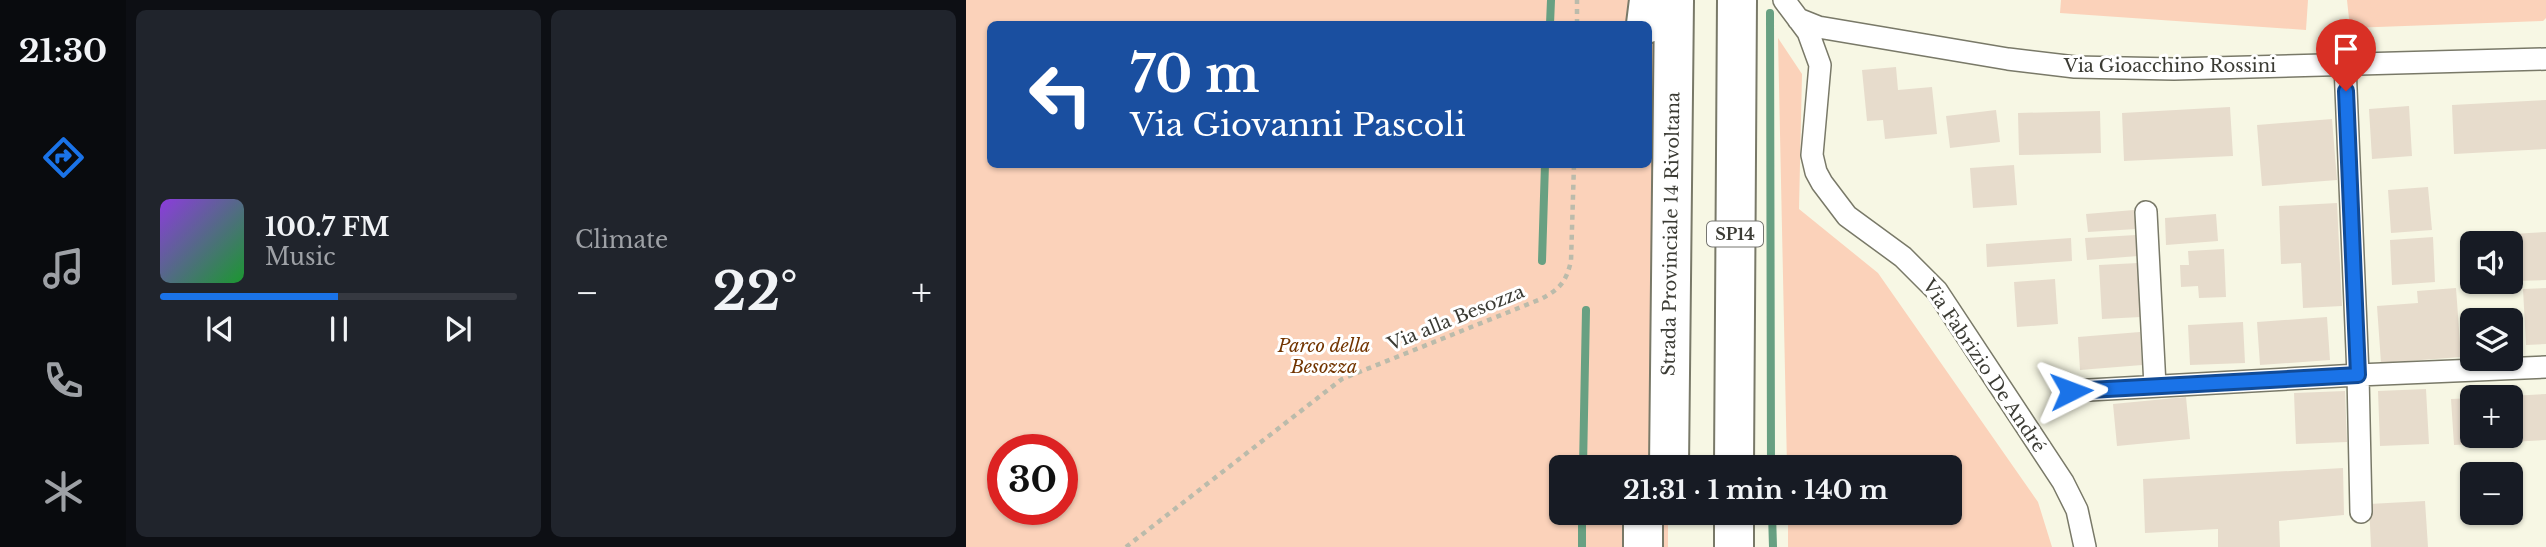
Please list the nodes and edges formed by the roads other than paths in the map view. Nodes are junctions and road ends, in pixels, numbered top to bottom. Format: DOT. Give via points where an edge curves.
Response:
graph roads {
  1 [pos="1649,0"];
  2 [pos="1674,0"];
  3 [pos="1716,0"];
  4 [pos="1737,0"];
  5 [pos="1784,0"];
  6 [pos="1798,19"];
  7 [pos="1646,21"];
  8 [pos="2546,59"];
  9 [pos="2345,65"];
  10 [pos="1645,168"];
  11 [pos="2146,212"];
  12 [pos="2546,367"];
  13 [pos="2358,375"];
  14 [pos="2155,387"];
  15 [pos="2071,391"];
  16 [pos="1644,455"];
  17 [pos="1669,455"];
  18 [pos="1716,455"];
  19 [pos="1734,455"];
  20 [pos="2361,512"];
  21 [pos="1643,525"];
  22 [pos="1669,525"];
  23 [pos="1716,525"];
  24 [pos="1734,525"];
  25 [pos="1643,547"];
  26 [pos="1669,547"];
  27 [pos="1715,547"];
  28 [pos="1734,547"];
  29 [pos="2085,547"];
  1 -- 7 [label="highway"];
  2 -- 17 [label="highway, Strada Provinciale 14 Rivoltana"];
  3 -- 18 [label="highway, SP14"];
  4 -- 19 [label="highway, SP14"];
  5 -- 6 [label="street, Via Fabrizio De André"];
  6 -- 9 [label="street, Via Gioacchino Rossini" via="1818,27 2053,65 2174,69"];
  6 -- 29 [label="street, Via Fabrizio De André" via="1813,42 1820,65 1812,155 1816,172 1847,216 1903,257 1942,298 2063,482 2077,510"];
  8 -- 9 [label="street, Via Gioacchino Rossini"];
  9 -- 13 [label="street"];
  10 -- 16 [label="highway"];
  11 -- 14 [label="street"];
  12 -- 13 [label="street"];
  13 -- 14 [label="street"];
  13 -- 20 [label="street"];
  14 -- 15 [label="street"];
  21 -- 25 [label="highway"];
  22 -- 26 [label="highway"];
  23 -- 27 [label="highway"];
  24 -- 28 [label="highway"];
}
